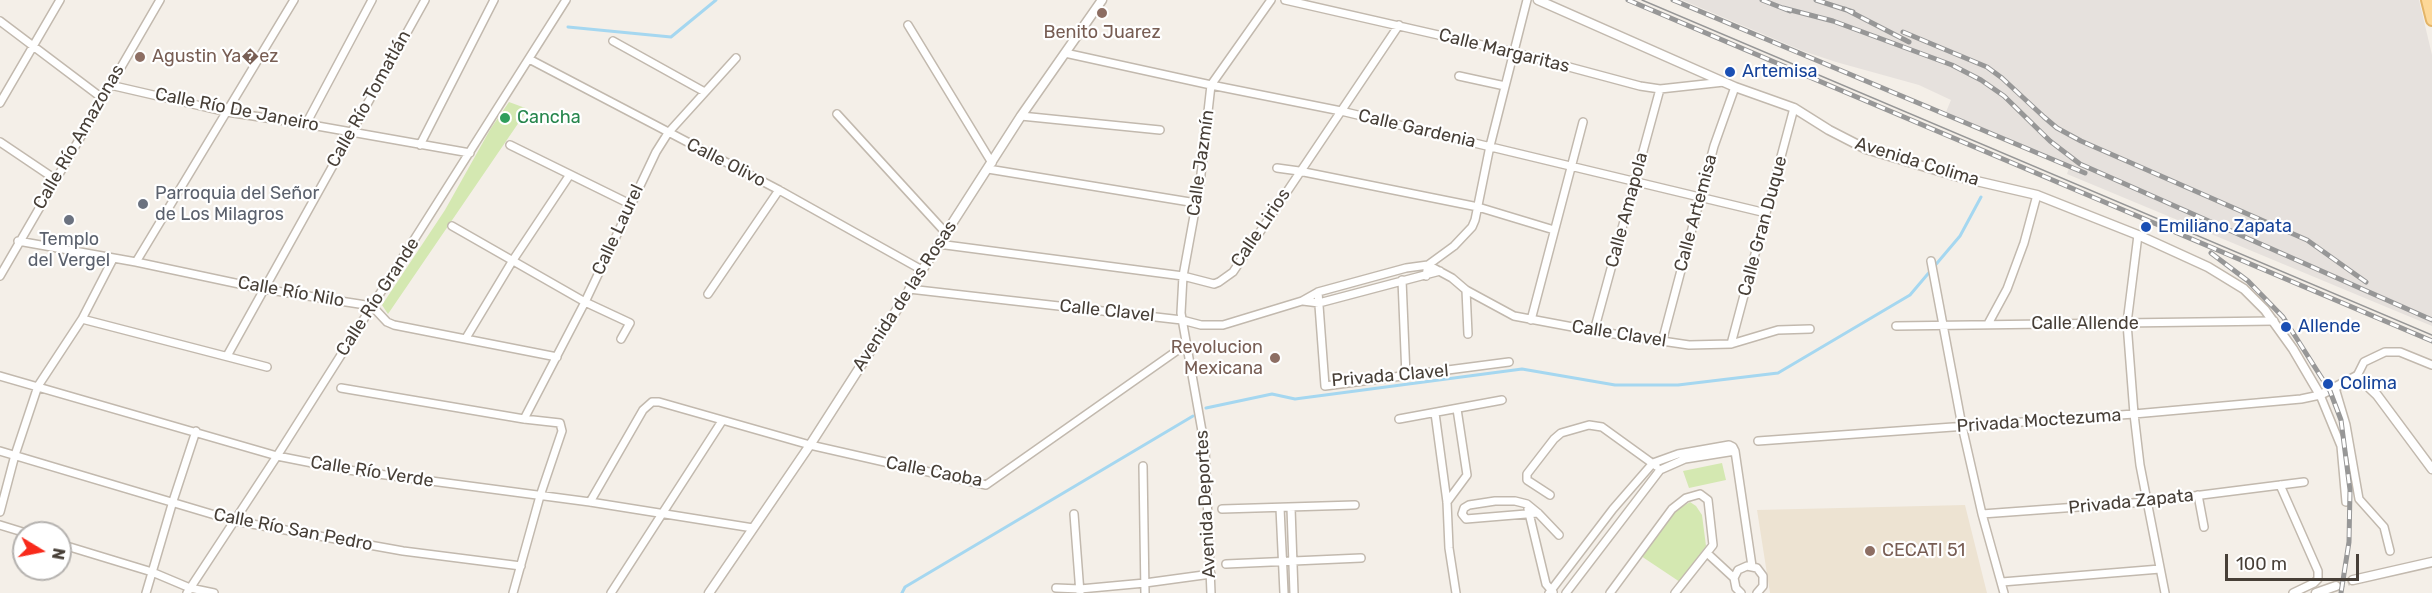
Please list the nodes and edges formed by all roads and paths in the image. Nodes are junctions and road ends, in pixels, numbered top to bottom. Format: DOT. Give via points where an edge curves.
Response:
graph roads {
  1 [pos="60,0"];
  2 [pos="160,0"];
  3 [pos="294,0"];
  4 [pos="372,0"];
  5 [pos="425,0"];
  6 [pos="494,0"];
  7 [pos="566,0"];
  8 [pos="1102,0"];
  9 [pos="1271,0"];
  10 [pos="1285,0"];
  11 [pos="1527,0"];
  12 [pos="1538,0"];
  13 [pos="2427,0"];
  14 [pos="2432,20"];
  15 [pos="0,21"];
  16 [pos="908,25"];
  17 [pos="1399,25"];
  18 [pos="613,41"];
  19 [pos="33,46"];
  20 [pos="1513,52"];
  21 [pos="1065,53"];
  22 [pos="736,58"];
  23 [pos="530,59"];
  24 [pos="1459,76"];
  25 [pos="1724,82"];
  26 [pos="110,85"];
  27 [pos="1211,85"];
  28 [pos="1505,86"];
  29 [pos="1734,87"];
  30 [pos="1660,89"];
  31 [pos="704,91"];
  32 [pos="102,98"];
  33 [pos="0,103"];
  34 [pos="1794,108"];
  35 [pos="1341,111"];
  36 [pos="227,112"];
  37 [pos="837,114"];
  38 [pos="1021,116"];
  39 [pos="1583,122"];
  40 [pos="306,124"];
  41 [pos="1160,130"];
  42 [pos="351,131"];
  43 [pos="668,133"];
  44 [pos="0,142"];
  45 [pos="420,145"];
  46 [pos="510,145"];
  47 [pos="1490,146"];
  48 [pos="470,153"];
  49 [pos="990,166"];
  50 [pos="1571,167"];
  51 [pos="1277,168"];
  52 [pos="1299,171"];
  53 [pos="569,176"];
  54 [pos="55,179"];
  55 [pos="1635,183"];
  56 [pos="779,190"];
  57 [pos="2037,195"];
  58 [pos="1701,198"];
  59 [pos="1197,203"];
  60 [pos="630,204"];
  61 [pos="1478,207"];
  62 [pos="1766,213"];
  63 [pos="452,226"];
  64 [pos="1554,230"];
  65 [pos="945,232"];
  66 [pos="2138,235"];
  67 [pos="18,241"];
  68 [pos="938,244"];
  69 [pos="113,259"];
  70 [pos="513,260"];
  71 [pos="1931,261"];
  72 [pos="136,262"];
  73 [pos="1428,265"];
  74 [pos="922,270"];
  75 [pos="1440,271"];
  76 [pos="0,276"];
  77 [pos="1183,276"];
  78 [pos="1425,276"];
  79 [pos="1402,280"];
  80 [pos="263,289"];
  81 [pos="909,289"];
  82 [pos="1466,290"];
  83 [pos="1318,292"];
  84 [pos="708,294"];
  85 [pos="1302,301"];
  86 [pos="585,302"];
  87 [pos="1319,303"];
  88 [pos="372,306"];
  89 [pos="82,320"];
  90 [pos="1182,320"];
  91 [pos="1531,320"];
  92 [pos="2274,321"];
  93 [pos="2127,323"];
  94 [pos="1945,324"];
  95 [pos="1988,324"];
  96 [pos="1896,326"];
  97 [pos="1810,329"];
  98 [pos="1594,331"];
  99 [pos="1468,334"];
  100 [pos="466,338"];
  101 [pos="621,339"];
  102 [pos="1662,342"];
  103 [pos="1731,344"];
  104 [pos="1185,345"];
  105 [pos="227,356"];
  106 [pos="557,357"];
  107 [pos="1509,362"];
  108 [pos="2432,365"];
  109 [pos="267,367"];
  110 [pos="0,376"];
  111 [pos="1406,376"];
  112 [pos="2357,376"];
  113 [pos="38,386"];
  114 [pos="341,388"];
  115 [pos="2335,388"];
  116 [pos="2320,395"];
  117 [pos="1502,400"];
  118 [pos="1457,409"];
  119 [pos="1435,414"];
  120 [pos="2134,414"];
  121 [pos="524,419"];
  122 [pos="1399,419"];
  123 [pos="722,422"];
  124 [pos="1962,426"];
  125 [pos="196,431"];
  126 [pos="1758,441"];
  127 [pos="810,445"];
  128 [pos="0,451"];
  129 [pos="1735,451"];
  130 [pos="15,455"];
  131 [pos="277,456"];
  132 [pos="1653,463"];
  133 [pos="1143,466"];
  134 [pos="2432,469"];
  135 [pos="1660,470"];
  136 [pos="2304,482"];
  137 [pos="2280,485"];
  138 [pos="1550,495"];
  139 [pos="2198,495"];
  140 [pos="540,496"];
  141 [pos="173,501"];
  142 [pos="590,502"];
  143 [pos="1447,502"];
  144 [pos="2146,502"];
  145 [pos="2346,502"];
  146 [pos="1527,504"];
  147 [pos="1355,505"];
  148 [pos="1280,508"];
  149 [pos="1291,508"];
  150 [pos="1222,509"];
  151 [pos="0,512"];
  152 [pos="1530,513"];
  153 [pos="1538,513"];
  154 [pos="662,514"];
  155 [pos="1074,514"];
  156 [pos="1982,514"];
  157 [pos="234,522"];
  158 [pos="2204,527"];
  159 [pos="753,528"];
  160 [pos="1559,535"];
  161 [pos="72,548"];
  162 [pos="2390,551"];
  163 [pos="1707,553"];
  164 [pos="1361,558"];
  165 [pos="1283,562"];
  166 [pos="1292,562"];
  167 [pos="2432,562"];
  168 [pos="1226,564"];
  169 [pos="521,566"];
  170 [pos="1752,566"];
  171 [pos="2160,568"];
  172 [pos="152,572"];
  173 [pos="1211,574"];
  174 [pos="1734,578"];
  175 [pos="2353,580"];
  176 [pos="2002,582"];
  177 [pos="1145,583"];
  178 [pos="2336,586"];
  179 [pos="1056,588"];
  180 [pos="188,591"];
  181 [pos="1080,591"];
  182 [pos="1552,592"];
  183 [pos="146,593"];
  184 [pos="214,593"];
  185 [pos="513,593"];
  186 [pos="611,593"];
  187 [pos="709,593"];
  188 [pos="1145,593"];
  189 [pos="1211,593"];
  190 [pos="1284,593"];
  191 [pos="1294,593"];
  192 [pos="1456,593"];
  193 [pos="1566,593"];
  194 [pos="1610,593"];
  195 [pos="1675,593"];
  196 [pos="1741,593"];
  197 [pos="1757,593"];
  198 [pos="2004,593"];
  199 [pos="2165,593"];
  200 [pos="2293,593"];
  201 [pos="2316,593"];
  1 -- 19 [label="street"];
  2 -- 26 [label="street, Calle Río Amazonas"];
  3 -- 36 [label="street"];
  4 -- 40 [label="street"];
  5 -- 42 [label="street, Calle Río Tomatlán"];
  6 -- 45 [label="street"];
  7 -- 23 [label="street, Calle Río Grande"];
  8 -- 21 [label="street, Avenida de las Rosas"];
  9 -- 27 [label="street, Calle Jazmín"];
  10 -- 17 [label="street, Calle Margaritas"];
  11 -- 20 [label="street"];
  12 -- 25 [label="street, Avenida Colima"];
  13 -- 14 [label="main road"];
  15 -- 19 [label="street"];
  16 -- 49 [label="street"];
  17 -- 20 [label="street, Calle Margaritas"];
  17 -- 35 [label="street, Calle Lirios"];
  18 -- 31 [label="street"];
  19 -- 32 [label="street"];
  19 -- 33 [label="street"];
  20 -- 28 [label="street"];
  20 -- 30 [label="street, Calle Margaritas"];
  21 -- 27 [label="street, Calle Gardenia"];
  21 -- 38 [label="street, Avenida de las Rosas"];
  22 -- 31 [label="street, Calle Laurel"];
  23 -- 43 [label="street, Calle Olivo"];
  23 -- 48 [label="street, Calle Río Grande"];
  24 -- 28 [label="street"];
  25 -- 29 [label="street, Avenida Colima"];
  25 -- 30 [label="street, Calle Margaritas"];
  26 -- 32 [label="street, Calle Río Amazonas"];
  26 -- 36 [label="street, Calle Río De Janeiro"];
  27 -- 35 [label="street, Calle Gardenia"];
  27 -- 59 [label="street, Calle Jazmín"];
  28 -- 47 [label="street"];
  29 -- 34 [label="street, Avenida Colima"];
  29 -- 58 [label="street, Calle Artemisa"];
  30 -- 55 [label="street, Calle Amapola"];
  31 -- 43 [label="street, Calle Laurel"];
  32 -- 54 [label="street, Calle Río Amazonas"];
  34 -- 57 [label="street, Avenida Colima" via="1866,149"];
  34 -- 62 [label="street, Calle Gran Duque"];
  35 -- 47 [label="street, Calle Gardenia"];
  35 -- 52 [label="street, Calle Lirios"];
  36 -- 40 [label="street, Calle Río De Janeiro"];
  36 -- 72 [label="street"];
  37 -- 65 [label="street"];
  38 -- 41 [label="street"];
  38 -- 49 [label="street, Avenida de las Rosas"];
  39 -- 50 [label="street"];
  40 -- 42 [label="street, Calle Río De Janeiro"];
  42 -- 45 [label="street, Calle Río De Janeiro"];
  42 -- 80 [label="street, Calle Río Tomatlán"];
  43 -- 56 [label="street, Calle Olivo"];
  43 -- 60 [label="street, Calle Laurel"];
  44 -- 54 [label="street"];
  45 -- 48 [label="street, Calle Río De Janeiro"];
  46 -- 53 [label="street"];
  47 -- 50 [label="street, Calle Gardenia"];
  47 -- 61 [label="street"];
  48 -- 88 [label="street, Calle Río Grande"];
  49 -- 59 [label="street"];
  49 -- 65 [label="street, Avenida de las Rosas"];
  50 -- 55 [label="street, Calle Gardenia"];
  50 -- 64 [label="street"];
  51 -- 52 [label="street"];
  52 -- 61 [label="street"];
  52 -- 77 [label="street, Calle Lirios" via="1233,272 1214,284"];
  53 -- 60 [label="street"];
  53 -- 70 [label="street"];
  54 -- 67 [label="street, Calle Río Amazonas"];
  55 -- 58 [label="street, Calle Gardenia"];
  55 -- 98 [label="street, Calle Amapola"];
  56 -- 74 [label="street, Calle Olivo"];
  56 -- 84 [label="street"];
  57 -- 66 [label="street, Avenida Colima"];
  57 -- 95 [label="street" via="2007,289"];
  58 -- 62 [label="street, Calle Gardenia"];
  58 -- 102 [label="street, Calle Artemisa"];
  59 -- 77 [label="street, Calle Jazmín"];
  60 -- 86 [label="street, Calle Laurel"];
  61 -- 64 [label="street"];
  61 -- 73 [label="street" via="1472,227"];
  62 -- 103 [label="street, Calle Gran Duque"];
  63 -- 70 [label="street"];
  64 -- 91 [label="street"];
  65 -- 68 [label="street, Avenida de las Rosas"];
  66 -- 92 [label="street, Avenida Colima" via="2228,278"];
  66 -- 93 [label="street"];
  67 -- 69 [label="street, Calle Río Nilo"];
  67 -- 76 [label="street, Calle Río Amazonas"];
  68 -- 74 [label="street, Avenida de las Rosas"];
  68 -- 77 [label="street, Calle Lirios"];
  69 -- 72 [label="street, Calle Río Nilo"];
  69 -- 89 [label="street"];
  70 -- 86 [label="street"];
  70 -- 100 [label="street"];
  71 -- 94 [label="street"];
  72 -- 80 [label="street, Calle Río Nilo"];
  73 -- 75 [label="street, Calle Clavel"];
  73 -- 78 [label="street"];
  73 -- 83 [label="street, Calle Clavel"];
  74 -- 81 [label="street, Avenida de las Rosas"];
  75 -- 78 [label="street, Calle Clavel"];
  75 -- 82 [label="street, Calle Clavel"];
  77 -- 90 [label="street, Calle Jazmín"];
  78 -- 79 [label="street, Calle Clavel"];
  79 -- 87 [label="street, Calle Clavel"];
  79 -- 111 [label="street"];
  80 -- 88 [label="street, Calle Río Nilo"];
  80 -- 105 [label="street, Calle Río Tomatlán"];
  81 -- 90 [label="street, Calle Clavel"];
  81 -- 127 [label="street, Avenida de las Rosas"];
  82 -- 91 [label="street, Calle Clavel" via="1505,312"];
  82 -- 99 [label="street"];
  83 -- 85 [label="street, Calle Clavel"];
  83 -- 87 [label="street, Privada Clavel"];
  85 -- 87 [label="street, Calle Clavel"];
  85 -- 90 [label="street, Calle Clavel" via="1223,325"];
  86 -- 101 [label="street" via="630,323"];
  86 -- 106 [label="street, Calle Laurel"];
  87 -- 111 [label="street, Privada Clavel" via="1325,386"];
  88 -- 100 [label="street" via="394,325"];
  88 -- 131 [label="street, Calle Río Grande"];
  89 -- 105 [label="street"];
  89 -- 113 [label="street"];
  90 -- 104 [label="street, Calle Jazmín"];
  91 -- 98 [label="street, Calle Clavel"];
  92 -- 93 [label="street, Calle Allende"];
  92 -- 116 [label="street, Avenida Colima"];
  93 -- 95 [label="street, Calle Allende"];
  93 -- 120 [label="street"];
  94 -- 95 [label="street, Calle Allende"];
  94 -- 96 [label="street, Calle Allende"];
  94 -- 124 [label="street"];
  97 -- 103 [label="street, Calle Clavel" via="1778,330"];
  98 -- 102 [label="street, Calle Clavel"];
  100 -- 106 [label="street"];
  102 -- 103 [label="street, Calle Clavel"];
  104 -- 127 [label="street, Calle Caoba" via="986,485"];
  104 -- 173 [label="street, Avenida Deportes" via="1204,435"];
  105 -- 109 [label="street"];
  106 -- 121 [label="street, Calle Laurel"];
  107 -- 111 [label="street, Privada Clavel"];
  108 -- 112 [label="street" via="2400,352 2385,352 2364,362"];
  110 -- 113 [label="street, Calle Río Verde"];
  112 -- 115 [label="street"];
  112 -- 134 [label="street" via="2377,395"];
  113 -- 125 [label="street, Calle Río Verde"];
  113 -- 130 [label="street"];
  114 -- 121 [label="street"];
  115 -- 116 [label="street"];
  115 -- 162 [label="street" via="2360,499 2384,527"];
  116 -- 120 [label="street, Privada Moctezuma"];
  116 -- 145 [label="street" via="2337,435"];
  117 -- 118 [label="street"];
  118 -- 119 [label="street"];
  118 -- 143 [label="street" via="1467,475"];
  119 -- 122 [label="street"];
  119 -- 143 [label="street"];
  120 -- 124 [label="street, Privada Moctezuma"];
  120 -- 144 [label="street"];
  121 -- 140 [label="street" via="560,423 562,431"];
  123 -- 127 [label="street, Calle Caoba"];
  123 -- 142 [label="street, Calle Caoba" via="659,402 647,405"];
  123 -- 154 [label="street"];
  124 -- 126 [label="street, Privada Moctezuma"];
  124 -- 156 [label="street"];
  125 -- 131 [label="street, Calle Río Verde"];
  125 -- 141 [label="street"];
  127 -- 159 [label="street, Avenida de las Rosas"];
  128 -- 130 [label="street, Calle Río San Pedro"];
  129 -- 132 [label="street" via="1729,445"];
  129 -- 135 [label="street" via="1685,459"];
  129 -- 170 [label="street"];
  130 -- 141 [label="street, Calle Río San Pedro"];
  130 -- 151 [label="street"];
  131 -- 140 [label="street, Calle Río Verde" via="348,470"];
  131 -- 157 [label="street, Calle Río Grande"];
  132 -- 135 [label="street"];
  132 -- 138 [label="street" via="1602,427 1589,425 1561,433 1527,474 1527,480"];
  132 -- 182 [label="street" via="1613,509"];
  133 -- 177 [label="street"];
  135 -- 193 [label="street"];
  136 -- 137 [label="street, Privada Zapata"];
  137 -- 139 [label="street, Privada Zapata"];
  137 -- 200 [label="street" via="2318,571 2314,583"];
  139 -- 144 [label="street, Privada Zapata"];
  139 -- 158 [label="street"];
  140 -- 142 [label="street, Calle Río Verde"];
  140 -- 169 [label="street"];
  141 -- 157 [label="street, Calle Río San Pedro"];
  141 -- 172 [label="street"];
  142 -- 154 [label="street, Calle Río Verde"];
  143 -- 192 [label="street"];
  144 -- 156 [label="street, Privada Zapata"];
  144 -- 171 [label="street"];
  146 -- 152 [label="street"];
  146 -- 152 [label="street" via="1495,501 1469,505 1462,514 1466,519"];
  146 -- 153 [label="street"];
  147 -- 149 [label="street"];
  148 -- 149 [label="street"];
  148 -- 150 [label="street"];
  148 -- 165 [label="street"];
  149 -- 166 [label="street"];
  152 -- 153 [label="street"];
  152 -- 182 [label="street" via="1546,584"];
  153 -- 160 [label="street"];
  154 -- 159 [label="street, Calle Río Verde"];
  154 -- 186 [label="street"];
  155 -- 181 [label="street"];
  156 -- 176 [label="street"];
  157 -- 169 [label="street, Calle Río San Pedro" via="403,551"];
  157 -- 180 [label="street, Calle Río Grande"];
  159 -- 187 [label="street, Avenida de las Rosas"];
  161 -- 172 [label="street"];
  163 -- 174 [label="street"];
  163 -- 194 [label="street" via="1713,545 1708,500 1700,494 1686,498 1672,509"];
  163 -- 195 [label="street"];
  164 -- 166 [label="street"];
  165 -- 166 [label="street"];
  165 -- 168 [label="street"];
  165 -- 190 [label="street"];
  166 -- 191 [label="street"];
  167 -- 175 [label="street"];
  169 -- 185 [label="street"];
  170 -- 174 [label="street" via="1743,567"];
  170 -- 197 [label="street" via="1763,576 1763,586"];
  171 -- 176 [label="street"];
  171 -- 199 [label="street"];
  172 -- 180 [label="street"];
  172 -- 183 [label="street"];
  173 -- 177 [label="street"];
  173 -- 189 [label="street, Avenida Deportes"];
  174 -- 196 [label="street"];
  176 -- 198 [label="street"];
  177 -- 181 [label="street"];
  177 -- 188 [label="street"];
  178 -- 201 [label="street"];
  179 -- 181 [label="street"];
  180 -- 184 [label="street"];
}
